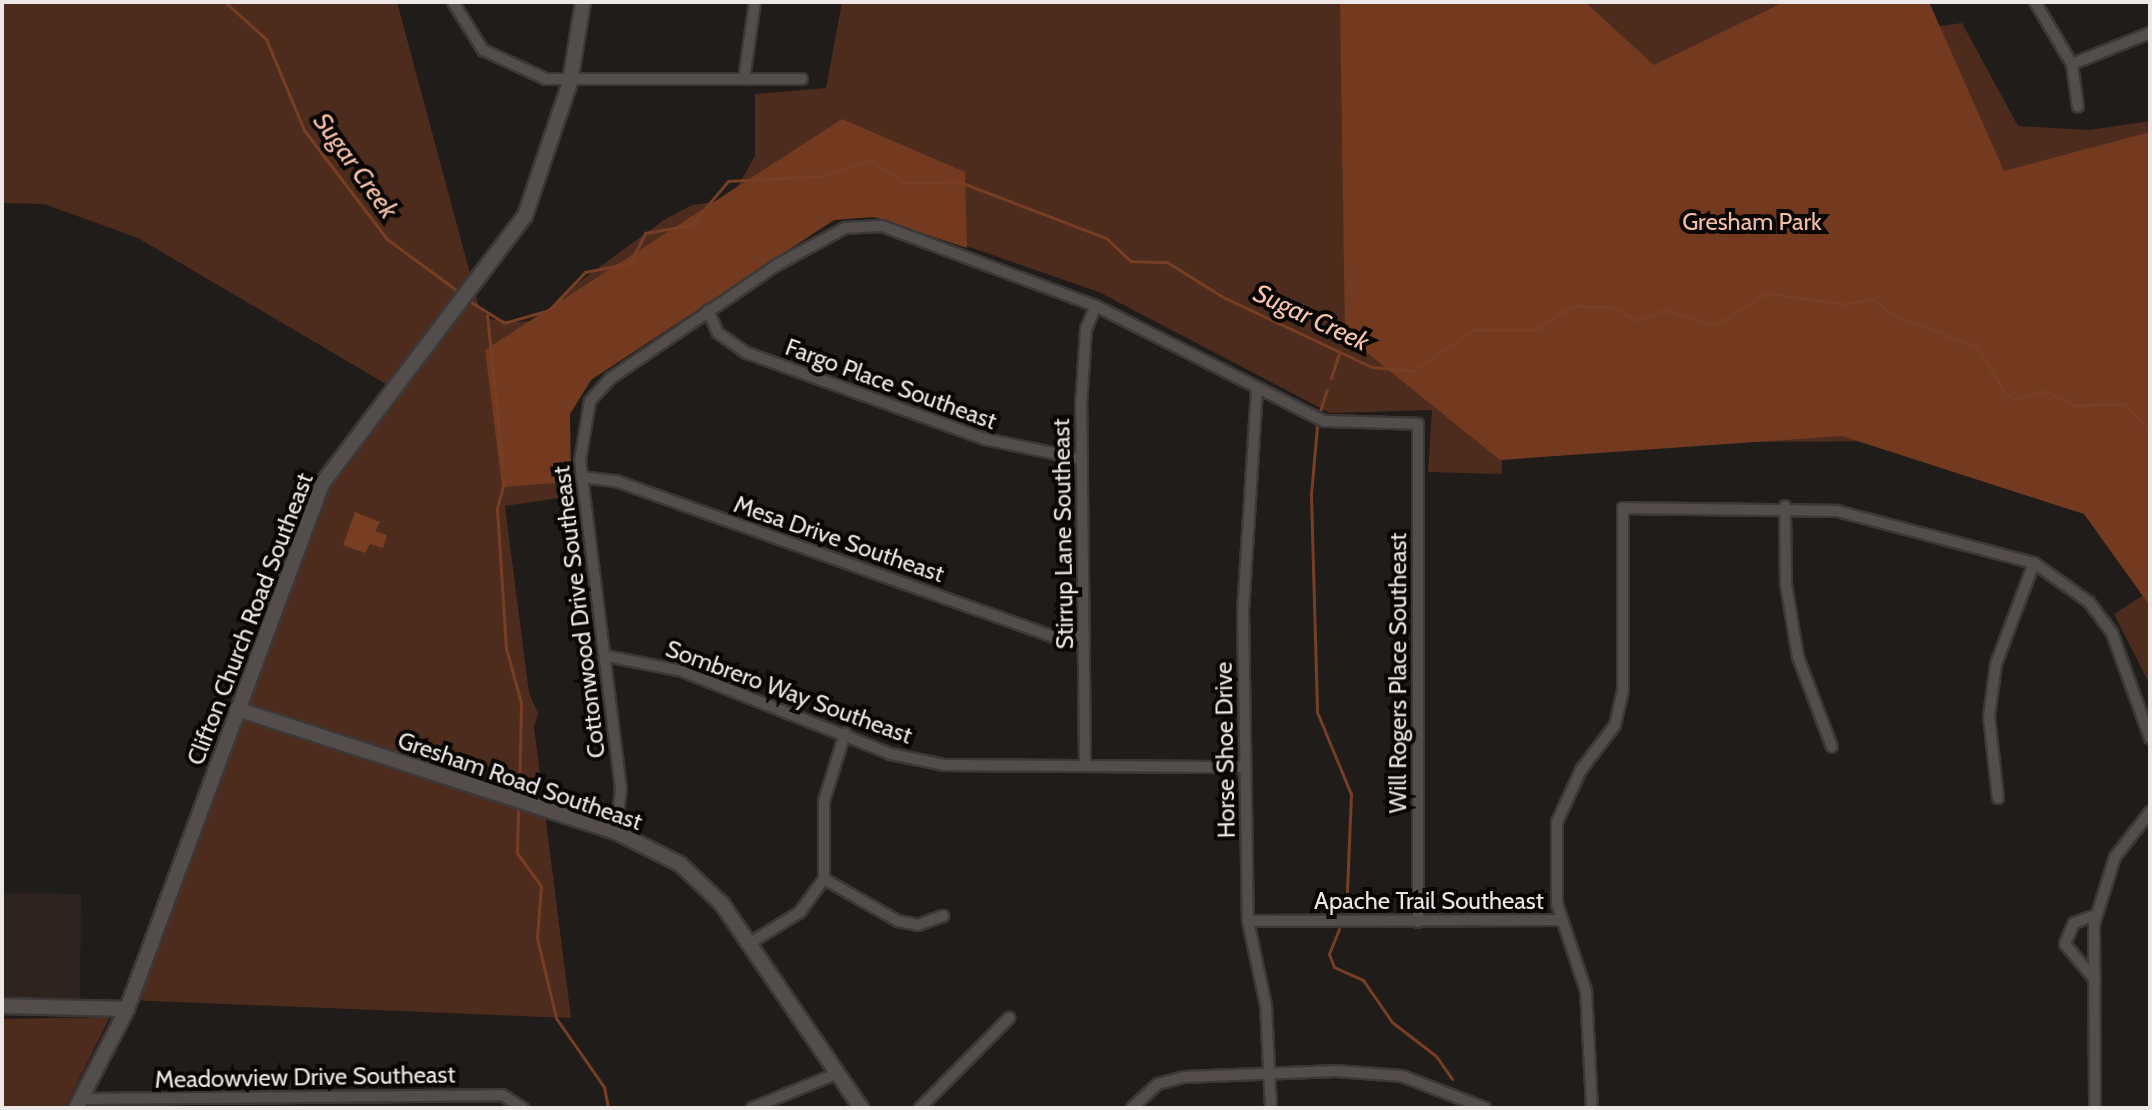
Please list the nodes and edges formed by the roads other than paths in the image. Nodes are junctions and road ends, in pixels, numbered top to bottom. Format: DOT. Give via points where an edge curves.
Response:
graph roads {
  1 [pos="453,2"];
  2 [pos="583,2"];
  3 [pos="755,2"];
  4 [pos="2035,2"];
  5 [pos="2150,33"];
  6 [pos="2072,64"];
  7 [pos="744,79"];
  8 [pos="802,79"];
  9 [pos="570,82"];
  10 [pos="2078,107"];
  11 [pos="1096,306"];
  12 [pos="708,310"];
  13 [pos="1257,389"];
  14 [pos="1418,424"];
  15 [pos="1082,459"];
  16 [pos="581,477"];
  17 [pos="1785,506"];
  18 [pos="2034,563"];
  19 [pos="1084,636"];
  20 [pos="606,656"];
  21 [pos="237,709"];
  22 [pos="845,733"];
  23 [pos="2150,738"];
  24 [pos="1832,747"];
  25 [pos="1085,765"];
  26 [pos="1245,767"];
  27 [pos="1998,798"];
  28 [pos="2150,812"];
  29 [pos="616,832"];
  30 [pos="824,879"];
  31 [pos="2096,915"];
  32 [pos="943,916"];
  33 [pos="1562,920"];
  34 [pos="1248,921"];
  35 [pos="1418,922"];
  36 [pos="750,943"];
  37 [pos="2095,980"];
  38 [pos="2,1006"];
  39 [pos="127,1009"];
  40 [pos="1009,1018"];
  41 [pos="838,1073"];
  42 [pos="1273,1077"];
  43 [pos="79,1103"];
  44 [pos="274,1104"];
  45 [pos="523,1108"];
  46 [pos="752,1108"];
  47 [pos="861,1108"];
  48 [pos="920,1108"];
  49 [pos="1132,1108"];
  50 [pos="1271,1108"];
  51 [pos="1485,1108"];
  52 [pos="1592,1108"];
  53 [pos="2095,1108"];
  1 -- 9 [label="street" via="483,50 520,71"];
  2 -- 9 [label="street, Clifton Church Road Southeast"];
  3 -- 7 [label="street"];
  4 -- 6 [label="street"];
  5 -- 6 [label="street"];
  6 -- 10 [label="street"];
  7 -- 8 [label="street"];
  7 -- 9 [label="street"];
  9 -- 21 [label="street, Clifton Church Road Southeast" via="525,216 322,484"];
  11 -- 12 [label="street, Cottonwood Drive Southeast" via="920,239 860,224 818,241"];
  11 -- 13 [label="street, Cottonwood Drive Southeast"];
  11 -- 15 [label="street, Stirrup Lane Southeast" via="1084,352"];
  12 -- 15 [label="street, Fargo Place Southeast" via="718,333 747,353 985,439"];
  12 -- 16 [label="street, Cottonwood Drive Southeast" via="599,388 582,429"];
  13 -- 14 [label="street, Cottonwood Drive Southeast" via="1324,421"];
  13 -- 26 [label="street, Horse Shoe Drive" via="1243,610"];
  14 -- 35 [label="street, Will Rogers Place Southeast"];
  15 -- 19 [label="street, Stirrup Lane Southeast"];
  16 -- 19 [label="street, Mesa Drive Southeast" via="616,481 1052,636"];
  16 -- 20 [label="street, Cottonwood Drive Southeast"];
  17 -- 18 [label="street" via="1867,517"];
  17 -- 24 [label="street" via="1786,584 1798,657"];
  17 -- 33 [label="street" via="1623,508 1623,690 1615,725 1575,779 1557,822"];
  18 -- 23 [label="street" via="2089,602 2112,633"];
  18 -- 27 [label="street" via="1996,664 1989,717"];
  19 -- 25 [label="street, Stirrup Lane Southeast"];
  20 -- 22 [label="street, Sombrero Way Southeast" via="682,671"];
  20 -- 29 [label="street, Cottonwood Drive Southeast" via="621,789"];
  21 -- 29 [label="street, Gresham Road Southeast"];
  21 -- 39 [label="street, Clifton Church Road Southeast"];
  22 -- 25 [label="street, Sombrero Way Southeast" via="891,754 944,765"];
  22 -- 30 [label="street" via="824,801"];
  25 -- 26 [label="street, Sombrero Way Southeast"];
  26 -- 34 [label="street, Horse Shoe Drive"];
  28 -- 31 [label="street" via="2115,857"];
  29 -- 36 [label="street, Gresham Road Southeast" via="701,880"];
  30 -- 32 [label="street" via="898,921 918,925"];
  30 -- 36 [label="street" via="800,912"];
  31 -- 37 [label="street"];
  31 -- 37 [label="street" via="2074,923 2065,944"];
  33 -- 35 [label="street, Apache Trail Southeast"];
  33 -- 52 [label="street, Apache Trail Southeast" via="1586,991"];
  34 -- 35 [label="street, Apache Trail Southeast"];
  34 -- 42 [label="street, Horse Shoe Drive"];
  36 -- 41 [label="street, Gresham Road Southeast"];
  37 -- 53 [label="street"];
  38 -- 39 [label="street"];
  39 -- 43 [label="street, Clifton Church Road Southeast"];
  40 -- 48 [label="street"];
  41 -- 46 [label="street"];
  41 -- 47 [label="street, Gresham Road Southeast"];
  42 -- 49 [label="street" via="1184,1077 1158,1084"];
  42 -- 50 [label="street, Horse Shoe Drive"];
  42 -- 51 [label="street" via="1402,1076"];
  43 -- 44 [label="street, Meadowview Drive Southeast"];
  44 -- 45 [label="street, Meadowview Drive Southeast" via="502,1095"];
}
